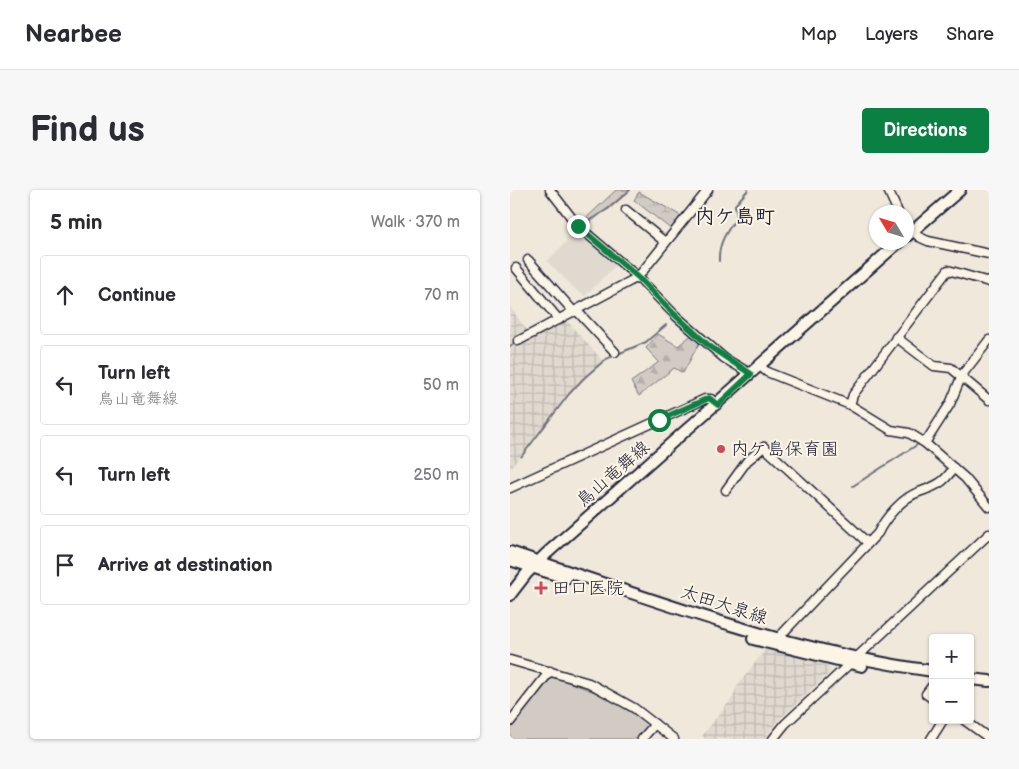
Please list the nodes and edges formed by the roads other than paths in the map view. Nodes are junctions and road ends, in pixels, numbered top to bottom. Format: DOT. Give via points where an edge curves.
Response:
graph roads {
  1 [pos="550,190"];
  2 [pos="708,190"];
  3 [pos="888,190"];
  4 [pos="960,190"];
  5 [pos="895,205"];
  6 [pos="626,210"];
  7 [pos="914,226"];
  8 [pos="914,234"];
  9 [pos="665,242"];
  10 [pos="890,250"];
  11 [pos="989,254"];
  12 [pos="528,260"];
  13 [pos="516,268"];
  14 [pos="638,277"];
  15 [pos="989,283"];
  16 [pos="575,312"];
  17 [pos="559,320"];
  18 [pos="896,337"];
  19 [pos="518,341"];
  20 [pos="987,345"];
  21 [pos="615,352"];
  22 [pos="761,367"];
  23 [pos="751,374"];
  24 [pos="962,375"];
  25 [pos="989,400"];
  26 [pos="718,405"];
  27 [pos="850,405"];
  28 [pos="925,443"];
  29 [pos="954,468"];
  30 [pos="511,486"];
  31 [pos="726,490"];
  32 [pos="989,507"];
  33 [pos="989,534"];
  34 [pos="868,543"];
  35 [pos="510,552"];
  36 [pos="510,560"];
  37 [pos="536,564"];
  38 [pos="510,594"];
  39 [pos="778,643"];
  40 [pos="510,660"];
  41 [pos="852,661"];
  42 [pos="550,671"];
  43 [pos="929,671"];
  44 [pos="974,674"];
  45 [pos="989,675"];
  46 [pos="929,676"];
  47 [pos="974,680"];
  48 [pos="989,681"];
  49 [pos="510,722"];
  50 [pos="655,724"];
  51 [pos="940,724"];
  52 [pos="968,724"];
  53 [pos="978,736"];
  54 [pos="989,738"];
  55 [pos="642,739"];
  56 [pos="674,739"];
  57 [pos="773,739"];
  58 [pos="931,739"];
  1 -- 14 [label="street" via="578,226"];
  2 -- 9 [label="street"];
  3 -- 5 [label="street"];
  4 -- 7 [label="main road"];
  6 -- 9 [label="street"];
  8 -- 11 [label="street" via="928,241"];
  9 -- 14 [label="street"];
  10 -- 22 [label="main road, 鳥山竜舞線"];
  12 -- 16 [label="street"];
  13 -- 17 [label="street"];
  14 -- 16 [label="street"];
  14 -- 23 [label="street" via="709,346"];
  15 -- 18 [label="street" via="948,270"];
  16 -- 17 [label="street"];
  16 -- 21 [label="street"];
  17 -- 19 [label="street"];
  18 -- 24 [label="street" via="934,366 951,368"];
  18 -- 27 [label="street" via="853,395"];
  20 -- 24 [label="street"];
  22 -- 23 [label="main road, 鳥山竜舞線"];
  22 -- 27 [label="street"];
  23 -- 26 [label="main road, 鳥山竜舞線"];
  24 -- 25 [label="street"];
  24 -- 28 [label="street" via="950,404"];
  26 -- 30 [label="street" via="711,399 705,400"];
  26 -- 37 [label="main road, 鳥山竜舞線"];
  27 -- 28 [label="street" via="891,430 909,433"];
  28 -- 29 [label="street"];
  29 -- 32 [label="street"];
  29 -- 34 [label="street" via="942,481 902,503"];
  31 -- 34 [label="street" via="747,461 764,447"];
  33 -- 41 [label="street"];
  34 -- 39 [label="street"];
  35 -- 37 [label="main road, 太田大泉線"];
  36 -- 37 [label="main road, 太田大泉線"];
  37 -- 38 [label="main road, 鳥山竜舞線"];
  37 -- 39 [label="main road, 太田大泉線"];
  39 -- 41 [label="main road, 太田大泉線"];
  40 -- 42 [label="street"];
  41 -- 43 [label="main road, 太田大泉線"];
  41 -- 46 [label="main road, 太田大泉線"];
  41 -- 57 [label="street"];
  42 -- 49 [label="street"];
  42 -- 50 [label="street" via="596,686"];
  44 -- 45 [label="main road"];
  47 -- 48 [label="main road"];
  50 -- 55 [label="street"];
  50 -- 56 [label="street"];
  51 -- 58 [label="street"];
  52 -- 53 [label="street"];
  53 -- 54 [label="street"];
}
